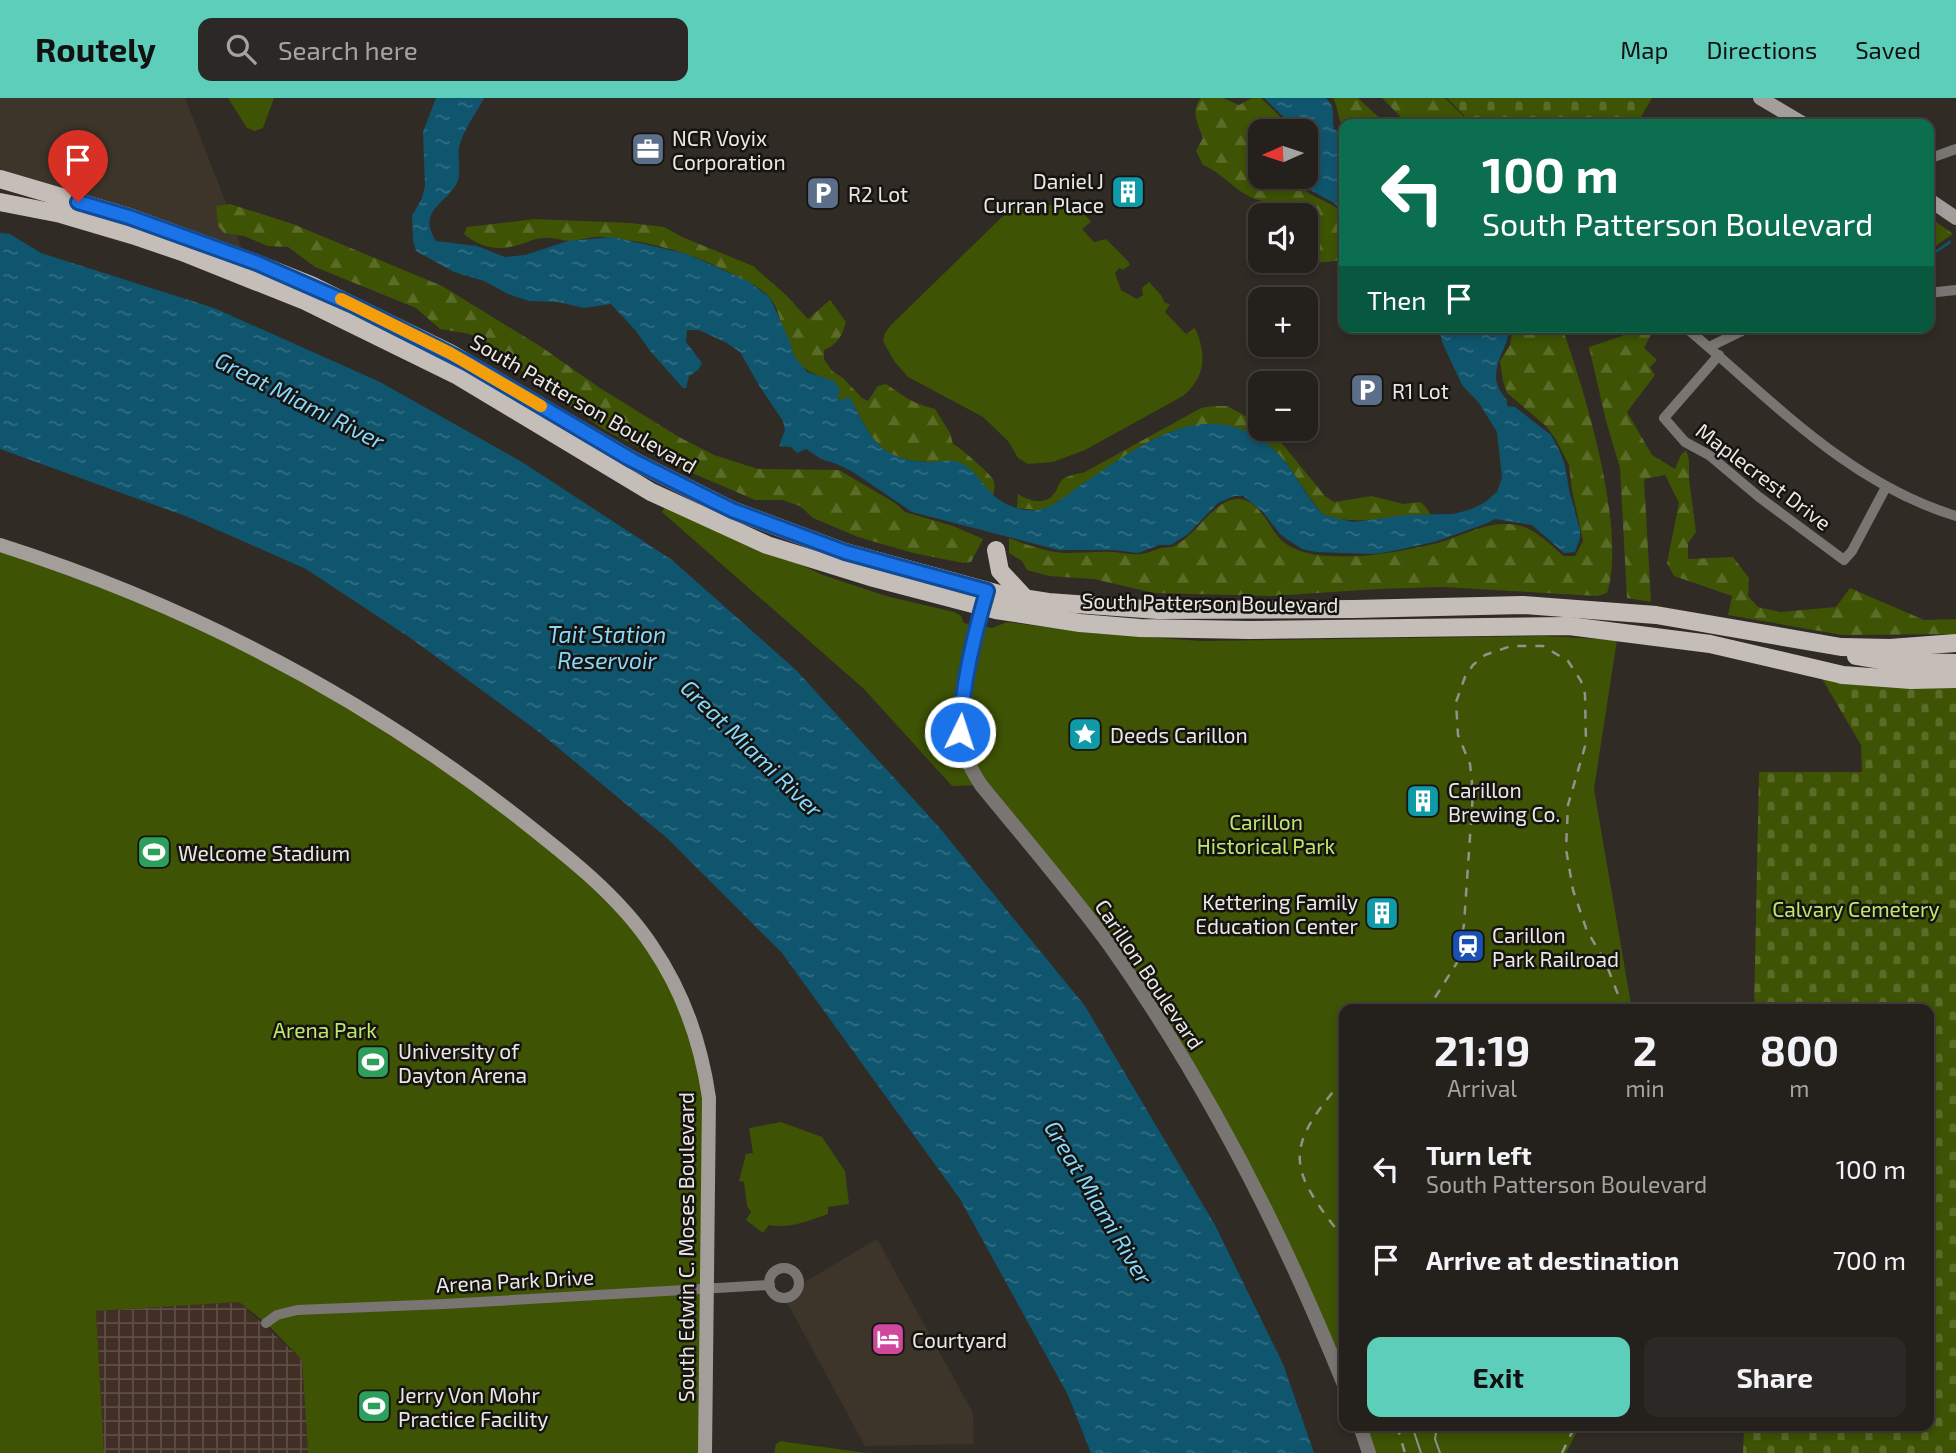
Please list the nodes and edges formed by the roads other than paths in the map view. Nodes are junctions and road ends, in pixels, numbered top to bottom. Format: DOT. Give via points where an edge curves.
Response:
graph roads {
  1 [pos="1759,98"];
  2 [pos="1795,119"];
  3 [pos="1956,149"];
  4 [pos="1934,157"];
  5 [pos="0,179"];
  6 [pos="0,202"];
  7 [pos="1934,203"];
  8 [pos="1956,218"];
  9 [pos="1956,290"];
  10 [pos="1934,292"];
  11 [pos="1692,333"];
  12 [pos="1737,333"];
  13 [pos="1709,347"];
  14 [pos="1719,355"];
  15 [pos="1886,487"];
  16 [pos="1956,516"];
  17 [pos="0,545"];
  18 [pos="996,550"];
  19 [pos="1026,598"];
  20 [pos="985,599"];
  21 [pos="1956,643"];
  22 [pos="1841,647"];
  23 [pos="1956,663"];
  24 [pos="1956,680"];
  25 [pos="770,1285"];
  26 [pos="707,1290"];
  27 [pos="266,1322"];
  28 [pos="1339,1373"];
  29 [pos="1362,1431"];
  30 [pos="705,1453"];
  31 [pos="1369,1453"];
  1 -- 2 [label="main road"];
  3 -- 4 [label="street"];
  5 -- 20 [label="main road, South Patterson Boulevard" via="129,217 311,285 450,353 632,460 732,510"];
  6 -- 20 [label="main road, South Patterson Boulevard" via="132,234 305,302 458,376 651,492 767,545 870,577"];
  7 -- 8 [label="main road"];
  9 -- 10 [label="street"];
  11 -- 13 [label="street"];
  12 -- 13 [label="street"];
  13 -- 14 [label="street"];
  14 -- 15 [label="street" via="1833,454"];
  14 -- 15 [label="street, Maplecrest Drive" via="1664,418 1685,442 1709,455 1844,560"];
  15 -- 16 [label="street"];
  17 -- 26 [label="main road, South Edwin C. Moses Boulevard" via="101,580 279,660 391,726 499,802 603,890 646,936 670,973 687,1007 705,1068 710,1126"];
  18 -- 19 [label="main road" via="1000,570"];
  19 -- 20 [label="main road, South Patterson Boulevard"];
  19 -- 22 [label="main road, South Patterson Boulevard" via="1158,610 1583,608 1656,615"];
  20 -- 24 [label="main road, South Patterson Boulevard" via="1080,623 1140,628 1569,626 1668,636 1843,675"];
  20 -- 28 [label="street, Carillon Boulevard" via="961,713 962,743 971,771 1109,945 1196,1080 1249,1174"];
  21 -- 22 [label="main road, South Patterson Boulevard" via="1890,649"];
  22 -- 23 [label="main road" via="1871,660"];
  25 -- 26 [label="street, Arena Park Drive"];
  26 -- 27 [label="street, Arena Park Drive" via="298,1310"];
  26 -- 30 [label="main road, South Edwin C. Moses Boulevard"];
  29 -- 31 [label="street"];
}
